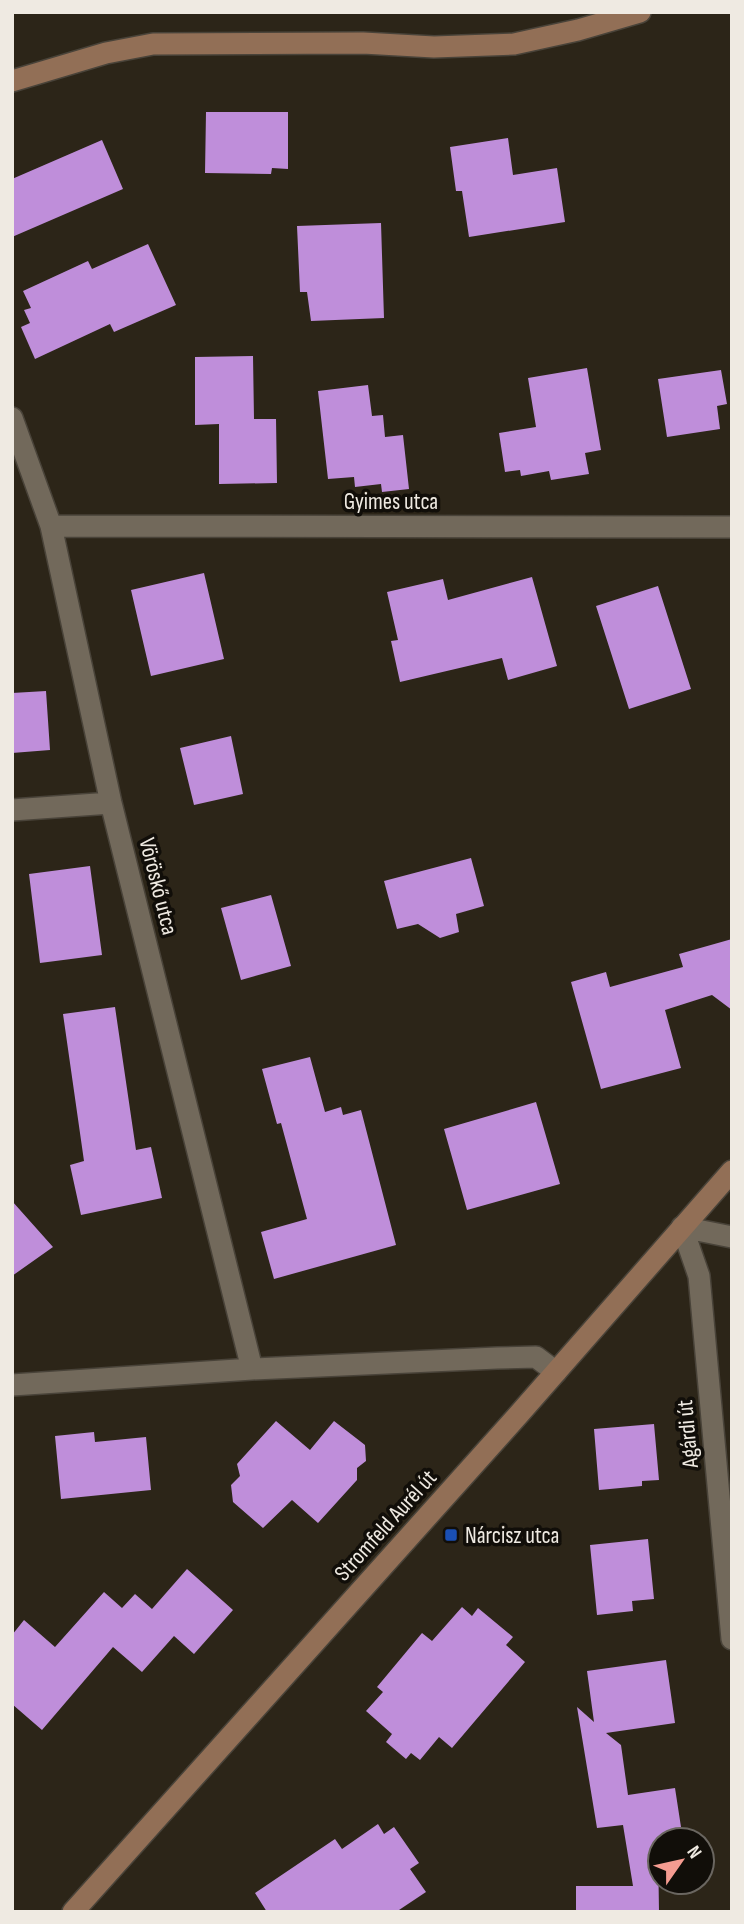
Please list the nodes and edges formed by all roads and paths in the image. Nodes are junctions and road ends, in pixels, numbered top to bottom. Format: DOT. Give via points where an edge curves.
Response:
graph roads {
  1 [pos="639,12"];
  2 [pos="12,81"];
  3 [pos="12,418"];
  4 [pos="51,526"];
  5 [pos="732,527"];
  6 [pos="111,803"];
  7 [pos="12,810"];
  8 [pos="732,1171"];
  9 [pos="682,1227"];
  10 [pos="732,1237"];
  11 [pos="252,1368"];
  12 [pos="556,1372"];
  13 [pos="12,1385"];
  14 [pos="732,1639"];
  15 [pos="73,1912"];
  1 -- 2 [label="street" via="514,44 153,44"];
  3 -- 4 [label="street, Vöröskő utca"];
  4 -- 5 [label="street, Gyimes utca"];
  4 -- 6 [label="street, Vöröskő utca"];
  6 -- 7 [label="street"];
  6 -- 11 [label="street, Vöröskő utca"];
  8 -- 9 [label="street, Stromfeld Aurél út"];
  9 -- 10 [label="street"];
  9 -- 12 [label="street, Stromfeld Aurél út"];
  9 -- 14 [label="street, Agárdi út" via="699,1276"];
  11 -- 12 [label="street" via="536,1357"];
  11 -- 13 [label="street"];
  12 -- 15 [label="street, Stromfeld Aurél út"];
}
